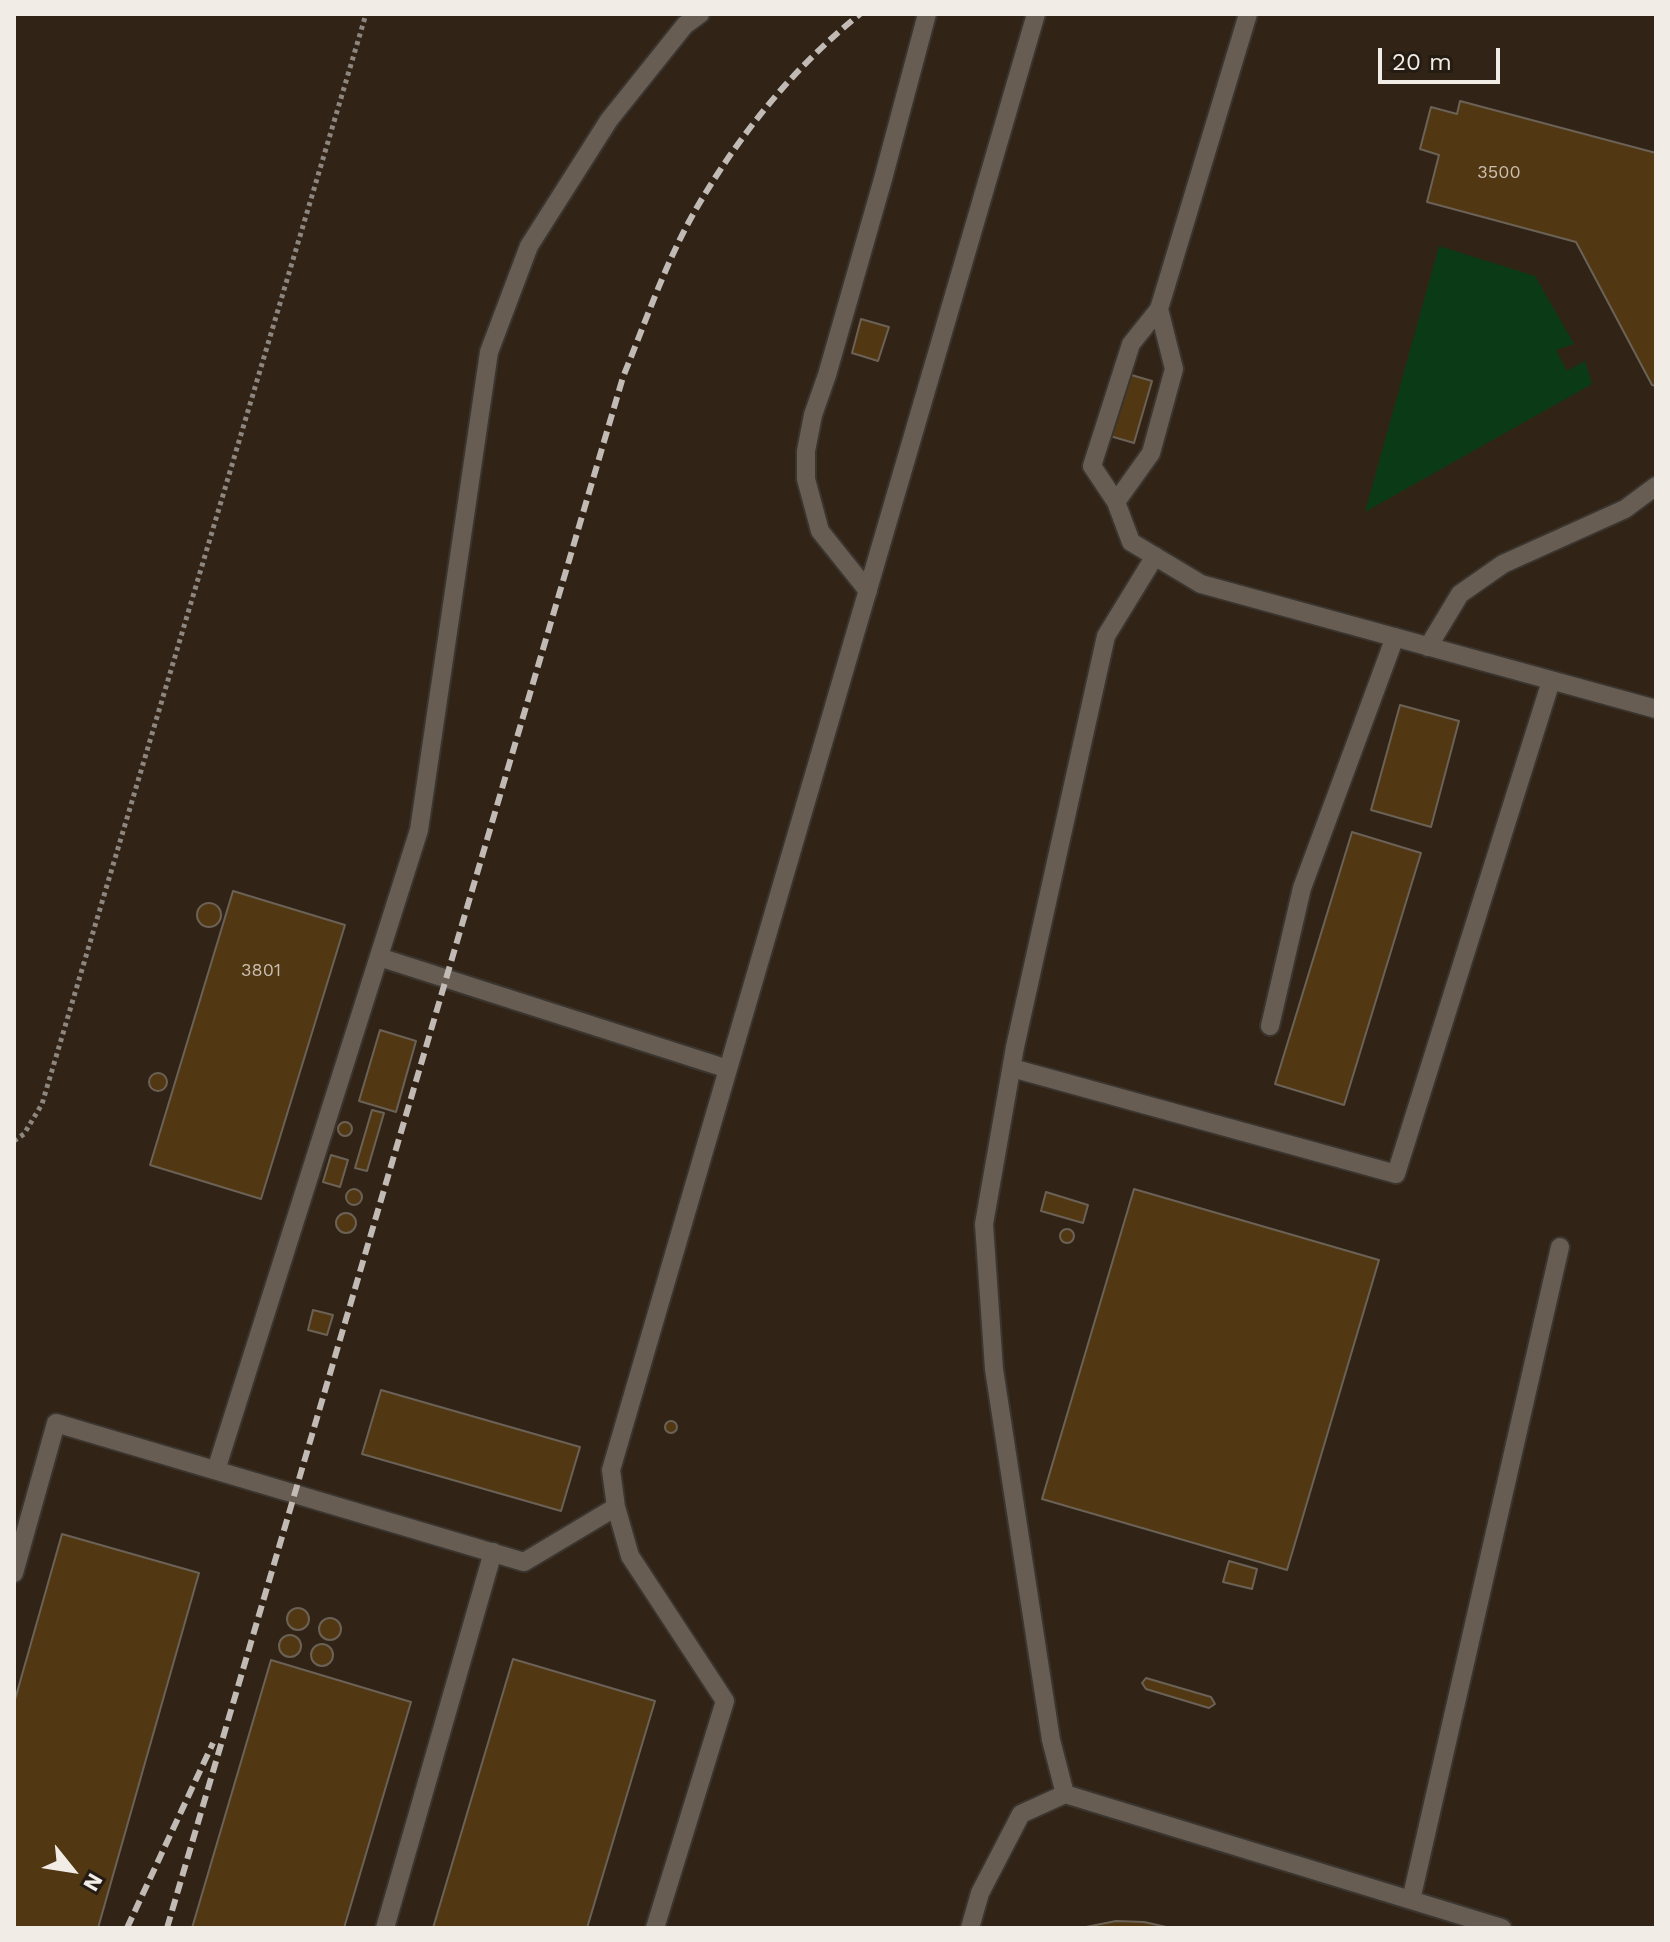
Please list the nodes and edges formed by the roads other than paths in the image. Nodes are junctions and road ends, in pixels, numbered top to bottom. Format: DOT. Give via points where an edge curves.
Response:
graph roads {
  1 [pos="700,14"];
  2 [pos="927,14"];
  3 [pos="1036,14"];
  4 [pos="1248,14"];
  5 [pos="1159,309"];
  6 [pos="1656,486"];
  7 [pos="1116,502"];
  8 [pos="1155,556"];
  9 [pos="868,591"];
  10 [pos="1395,637"];
  11 [pos="1428,647"];
  12 [pos="1551,681"];
  13 [pos="1656,709"];
  14 [pos="379,957"];
  15 [pos="1270,1026"];
  16 [pos="1012,1068"];
  17 [pos="728,1069"];
  18 [pos="1560,1247"];
  19 [pos="216,1470"];
  20 [pos="616,1507"];
  21 [pos="493,1552"];
  22 [pos="14,1573"];
  23 [pos="1065,1794"];
  24 [pos="1411,1900"];
  25 [pos="385,1928"];
  26 [pos="655,1928"];
  27 [pos="970,1928"];
  28 [pos="1502,1928"];
  1 -- 14 [label="lane" via="685,25 609,120 529,246 489,352 419,830"];
  2 -- 9 [label="lane" via="806,451 806,479 820,531"];
  3 -- 9 [label="lane"];
  4 -- 5 [label="lane"];
  5 -- 7 [label="lane" via="1174,369 1151,453"];
  5 -- 7 [label="lane" via="1131,344 1092,466"];
  6 -- 11 [label="lane" via="1625,509 1503,564 1460,594"];
  7 -- 8 [label="lane" via="1131,542"];
  8 -- 10 [label="lane" via="1201,584"];
  8 -- 16 [label="lane" via="1106,636"];
  9 -- 17 [label="lane"];
  10 -- 11 [label="lane"];
  10 -- 15 [label="lane" via="1302,888"];
  11 -- 12 [label="lane"];
  12 -- 13 [label="lane"];
  12 -- 16 [label="lane" via="1396,1174"];
  14 -- 17 [label="lane"];
  14 -- 19 [label="lane"];
  16 -- 23 [label="lane" via="984,1224 994,1369 1051,1740"];
  17 -- 20 [label="lane" via="611,1470"];
  18 -- 24 [label="lane"];
  19 -- 21 [label="lane"];
  19 -- 22 [label="lane" via="56,1423"];
  20 -- 21 [label="lane" via="524,1562"];
  20 -- 26 [label="lane" via="630,1556 725,1701"];
  21 -- 25 [label="lane"];
  23 -- 24 [label="lane"];
  23 -- 27 [label="lane" via="1021,1814 980,1893"];
  24 -- 28 [label="lane"];
}
